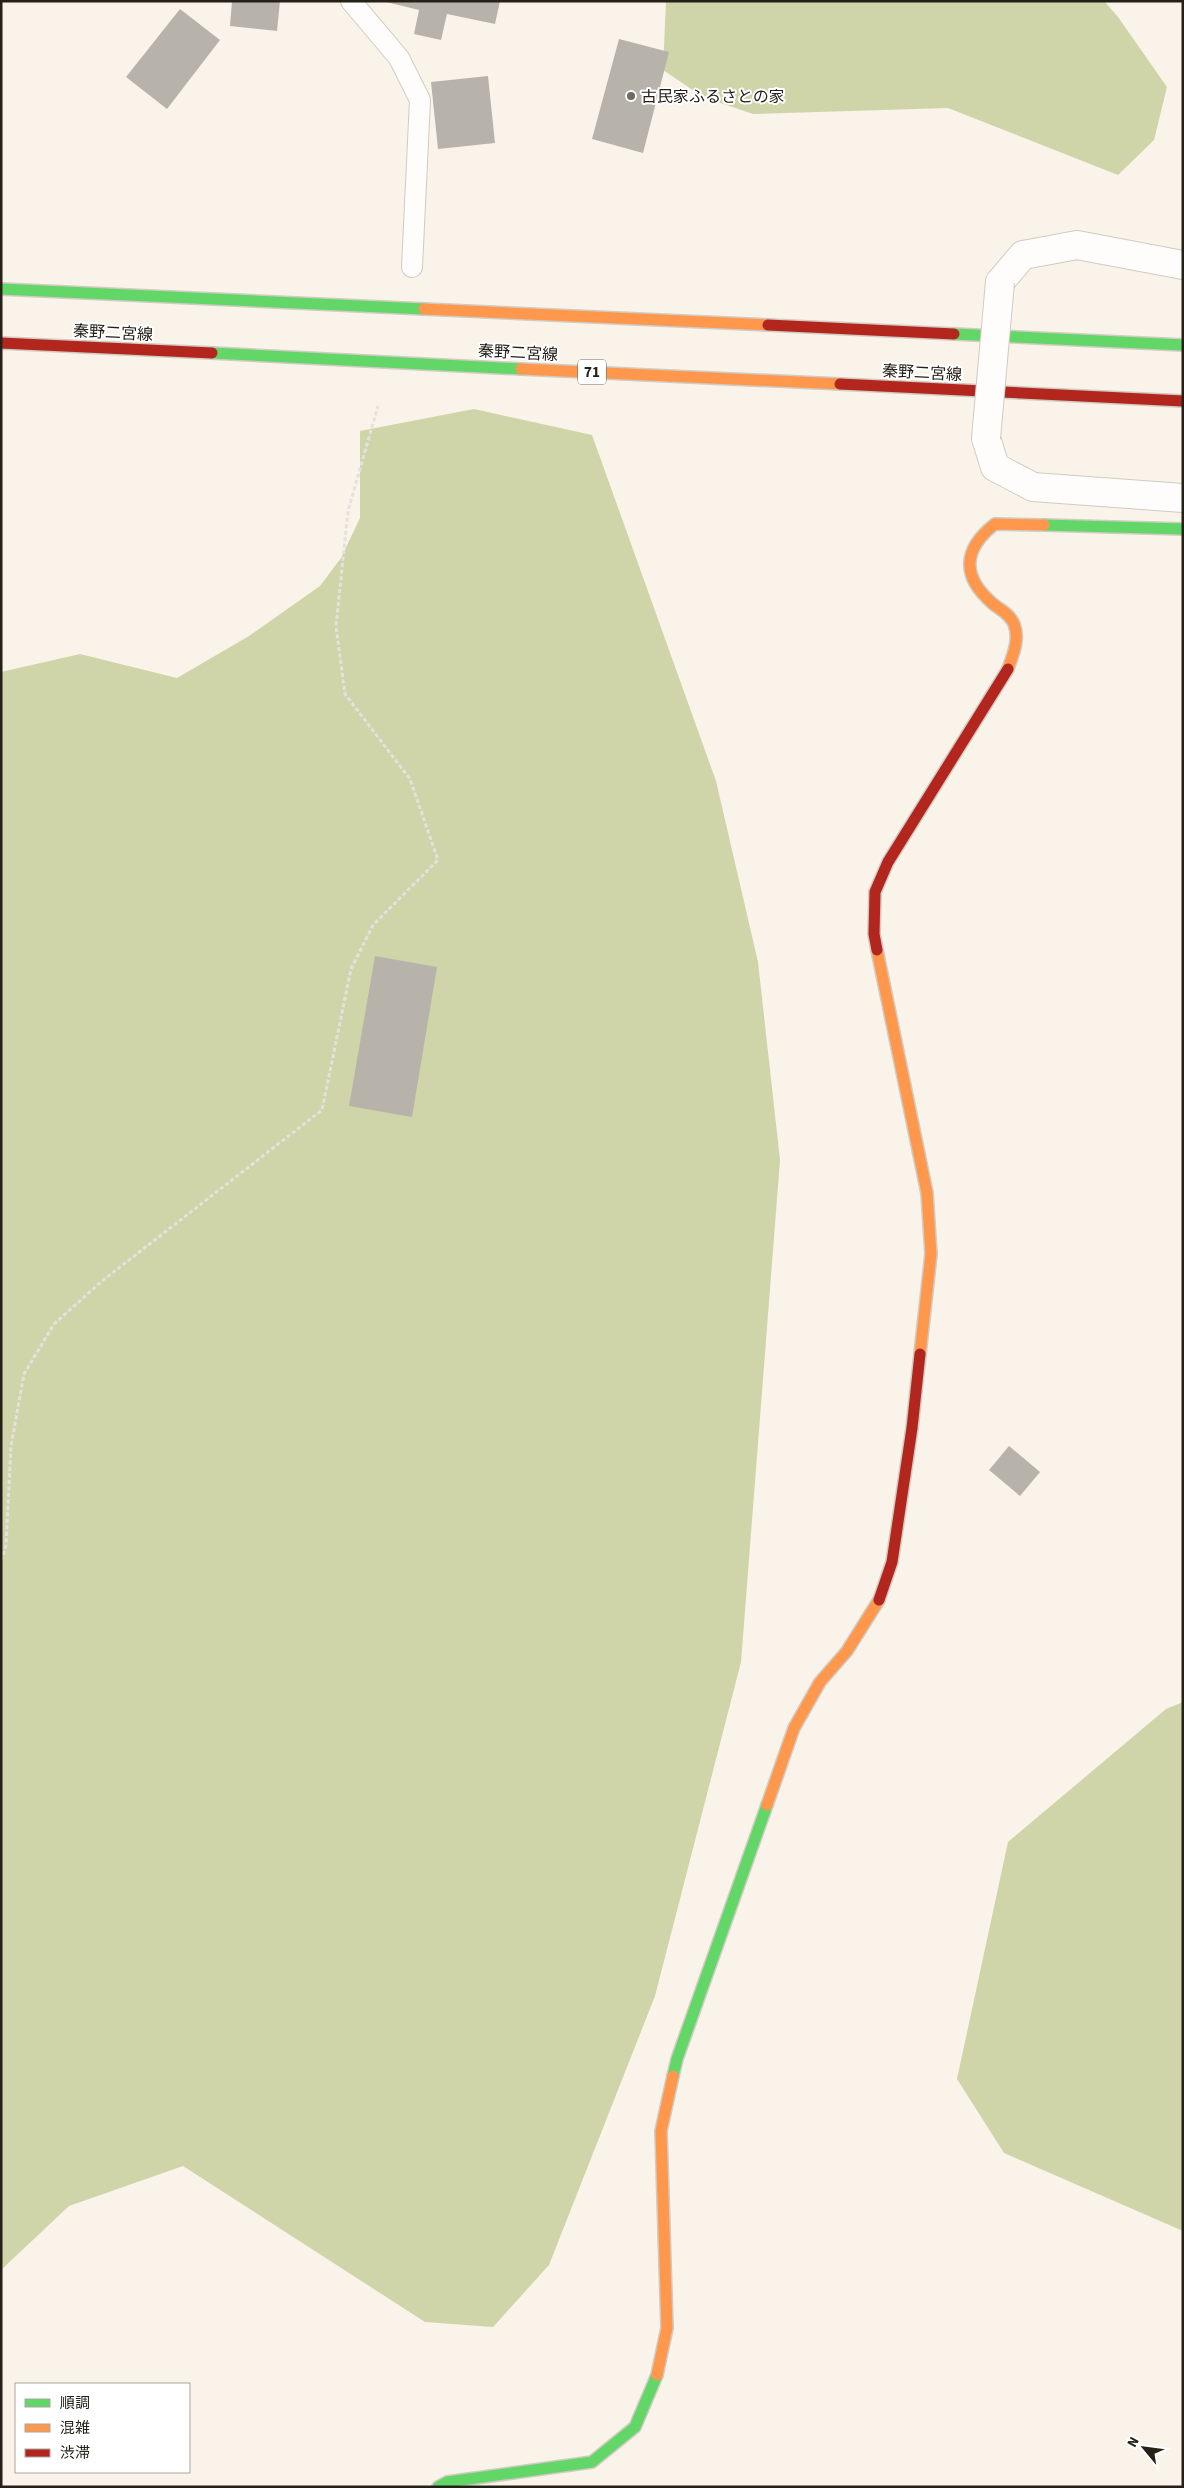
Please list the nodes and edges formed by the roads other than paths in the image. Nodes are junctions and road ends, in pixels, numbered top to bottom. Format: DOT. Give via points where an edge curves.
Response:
graph roads {
  1 [pos="351,1"];
  2 [pos="1183,265"];
  3 [pos="412,266"];
  4 [pos="1,289"];
  5 [pos="1,343"];
  6 [pos="1183,345"];
  7 [pos="1183,401"];
  8 [pos="1183,498"];
  9 [pos="1183,529"];
  10 [pos="438,2487"];
  1 -- 3 [label="lane" via="399,58 420,100"];
  2 -- 8 [label="street, bridge" via="1077,245 1023,255 1000,282 986,438 995,467 1033,487"];
  4 -- 6 [label="street"];
  5 -- 7 [label="street, 秦野二宮線 / 71"];
  9 -- 10 [label="street" via="995,524 981,533 972,548 968,563 973,581 990,602 1010,617 1017,640 1008,669 888,862 875,892 874,934 927,1193 931,1254 912,1428 892,1562 882,1596 848,1651 820,1682 794,1728 678,2059 661,2131 667,2328 656,2382 638,2420 592,2462 447,2482"];
}
